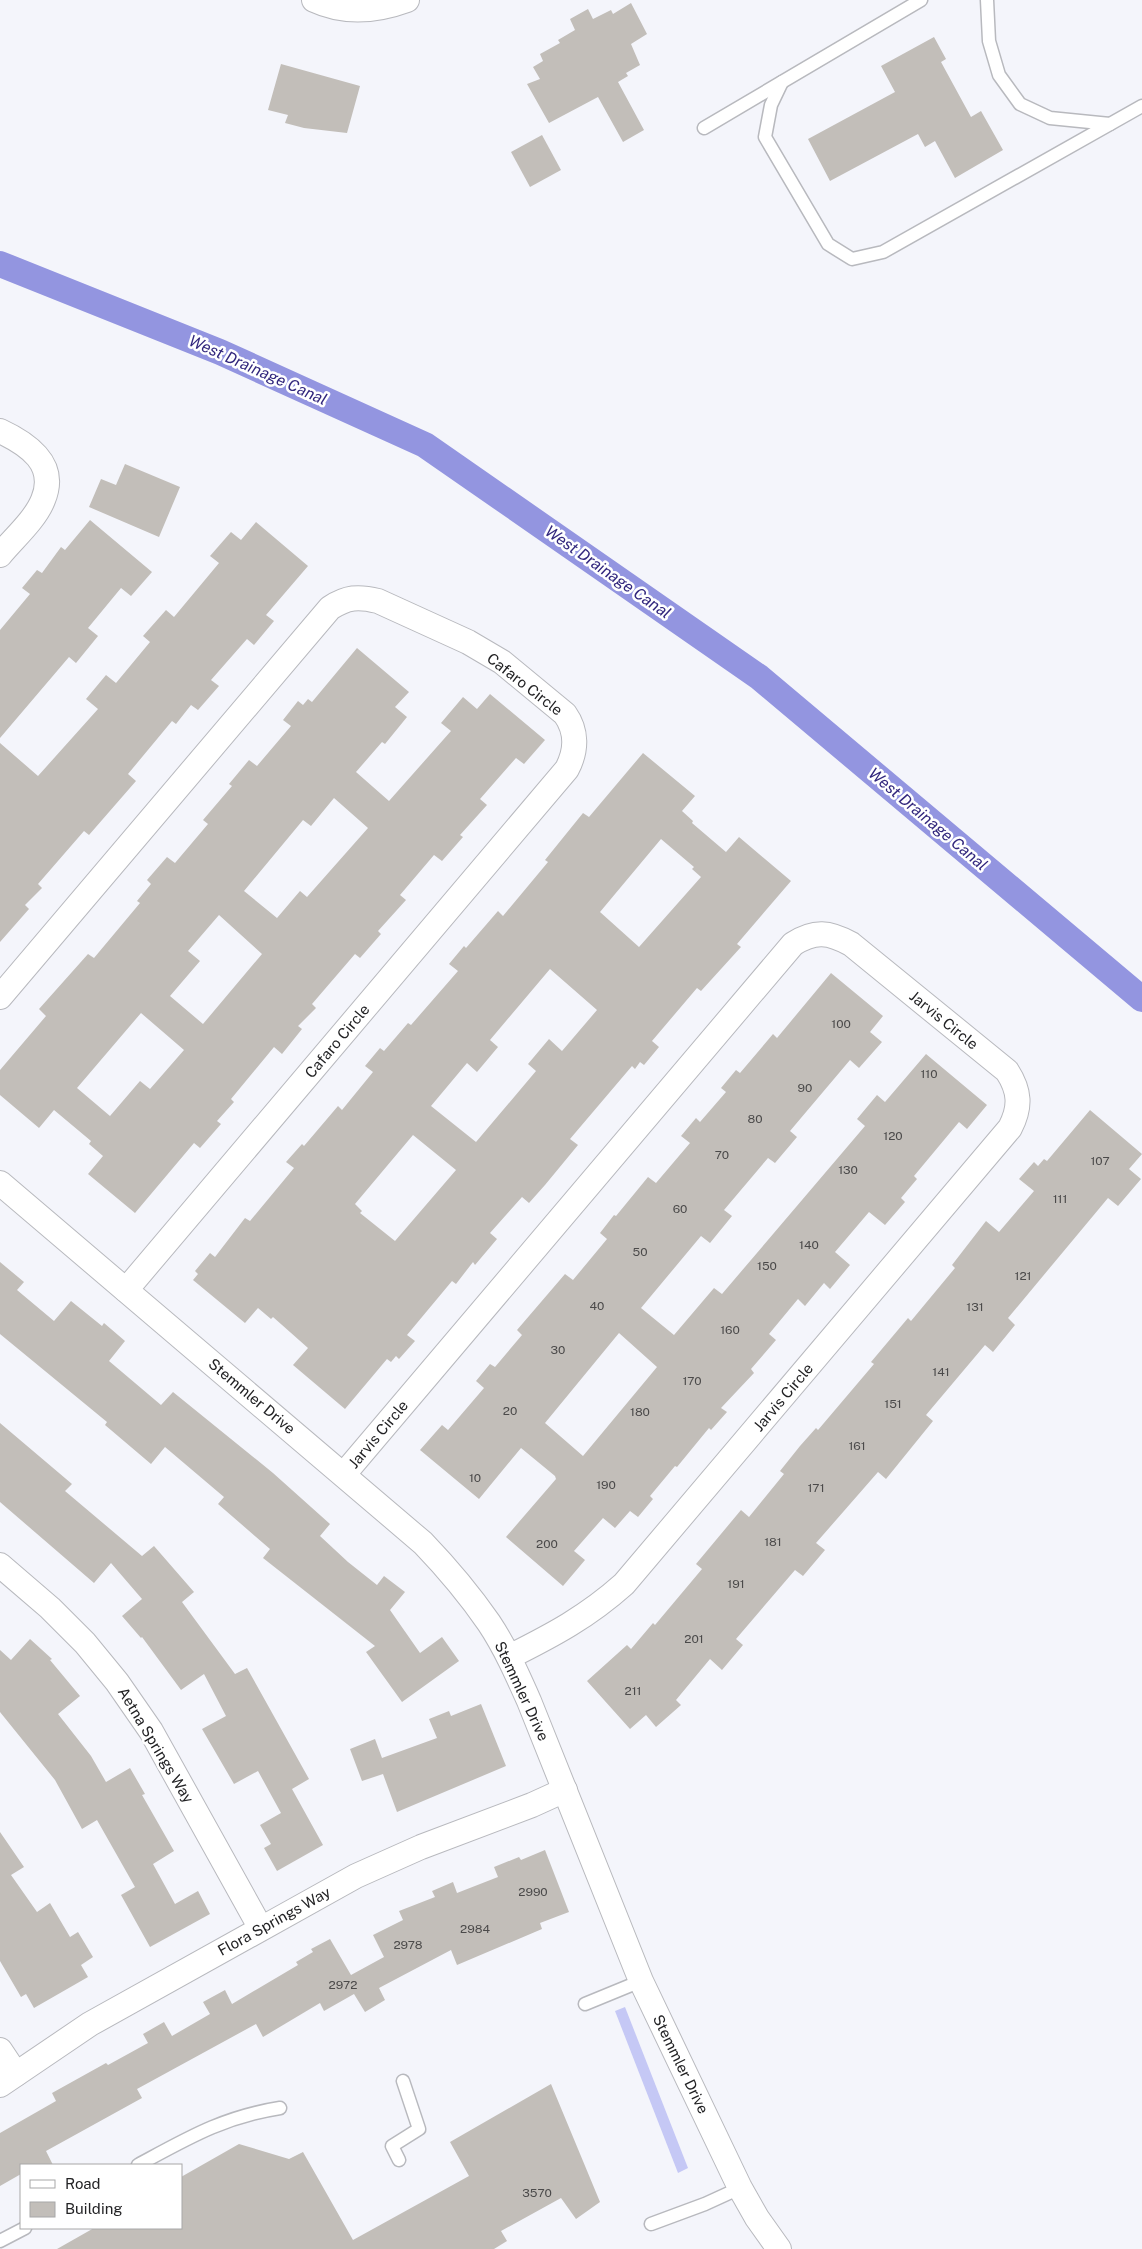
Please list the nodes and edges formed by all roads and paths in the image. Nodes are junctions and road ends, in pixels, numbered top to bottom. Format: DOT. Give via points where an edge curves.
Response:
graph roads {
  1 [pos="314,0"];
  2 [pos="407,0"];
  3 [pos="921,0"];
  4 [pos="987,0"];
  5 [pos="782,82"];
  6 [pos="1142,106"];
  7 [pos="1110,124"];
  8 [pos="704,128"];
  9 [pos="0,430"];
  10 [pos="0,555"];
  11 [pos="0,997"];
  12 [pos="0,1183"];
  13 [pos="126,1290"];
  14 [pos="344,1474"];
  15 [pos="0,1565"];
  16 [pos="509,1657"];
  17 [pos="565,1790"];
  18 [pos="260,1927"];
  19 [pos="641,1980"];
  20 [pos="585,2004"];
  21 [pos="0,2050"];
  22 [pos="8,2079"];
  23 [pos="403,2081"];
  24 [pos="280,2108"];
  25 [pos="399,2160"];
  26 [pos="140,2164"];
  27 [pos="740,2188"];
  28 [pos="651,2224"];
  29 [pos="23,2229"];
  30 [pos="0,2241"];
  31 [pos="779,2249"];
  1 -- 2 [label="street" via="345,9 371,10"];
  3 -- 5 [label="lane"];
  4 -- 7 [label="lane" via="989,41 999,75 1020,104 1050,118"];
  5 -- 7 [label="lane" via="771,104 765,137 828,244 852,259 883,252"];
  5 -- 8 [label="lane"];
  6 -- 7 [label="lane"];
  9 -- 10 [label="street" via="22,441 37,455 46,481 43,500 35,514"];
  11 -- 13 [label="street, Cafaro Circle" via="330,608 344,599 363,597 378,601 468,642 502,662 570,720 575,746 567,769"];
  12 -- 13 [label="street, Stemmler Drive"];
  13 -- 14 [label="street, Stemmler Drive"];
  14 -- 16 [label="street, Stemmler Drive" via="423,1543 456,1578"];
  14 -- 16 [label="street, Jarvis Circle" via="793,944 804,937 835,935 851,944 1007,1071 1016,1084 1019,1099 1017,1115 1010,1128 637,1569 600,1606"];
  15 -- 18 [label="street, Aetna Springs Way" via="85,1643 117,1682 151,1731"];
  16 -- 17 [label="street, Stemmler Drive"];
  17 -- 18 [label="street, Flora Springs Way" via="356,1876"];
  17 -- 19 [label="street, Stemmler Drive"];
  18 -- 22 [label="street, Flora Springs Way" via="90,2024"];
  19 -- 20 [label="lane"];
  19 -- 27 [label="street, Stemmler Drive"];
  21 -- 22 [label="street"];
  23 -- 25 [label="lane" via="419,2129 392,2146"];
  24 -- 26 [label="lane" via="236,2116"];
  27 -- 28 [label="lane"];
  27 -- 31 [label="street, Stemmler Drive"];
  29 -- 30 [label="lane"];
}
